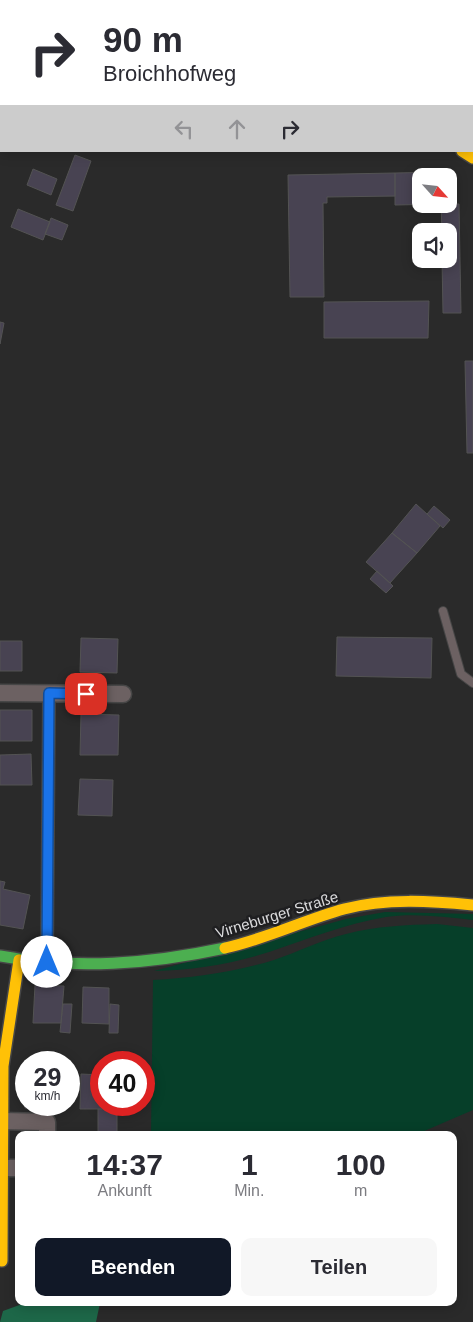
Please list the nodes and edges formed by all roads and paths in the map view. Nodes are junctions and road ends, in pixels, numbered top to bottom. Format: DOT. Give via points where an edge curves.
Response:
graph roads {
  1 [pos="443,611"];
  2 [pos="473,683"];
  3 [pos="0,693"];
  4 [pos="49,693"];
  5 [pos="123,694"];
  6 [pos="473,905"];
  7 [pos="0,956"];
  8 [pos="19,960"];
  9 [pos="47,962"];
  10 [pos="2,1121"];
  11 [pos="47,1131"];
  12 [pos="1,1168"];
  13 [pos="15,1168"];
  14 [pos="2,1261"];
  1 -- 2 [label="lane" via="461,674"];
  3 -- 4 [label="street"];
  4 -- 5 [label="street"];
  4 -- 9 [label="street"];
  6 -- 9 [label="street, Virneburger Straße" via="430,901 384,902 344,910 264,938 224,948 126,962"];
  7 -- 8 [label="street, Virneburger Straße"];
  8 -- 9 [label="street, Virneburger Straße"];
  8 -- 10 [label="street" via="7,1028"];
  10 -- 11 [label="street" via="47,1122"];
  10 -- 12 [label="street"];
  12 -- 13 [label="street"];
  12 -- 14 [label="street"];
}
